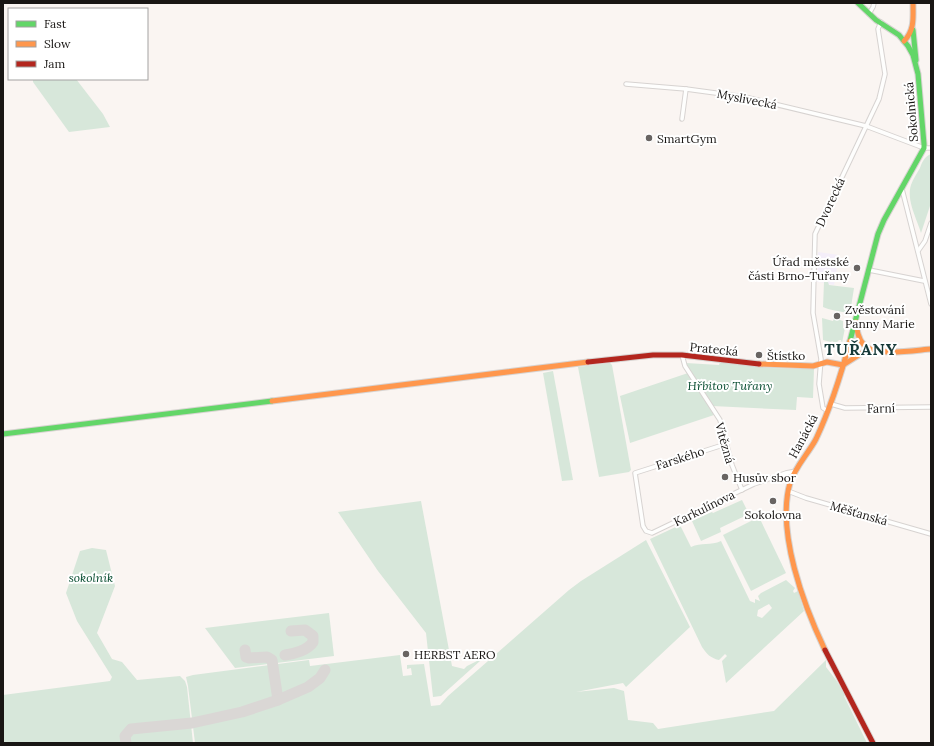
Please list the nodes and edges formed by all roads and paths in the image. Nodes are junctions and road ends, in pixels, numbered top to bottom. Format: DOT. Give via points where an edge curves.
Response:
graph roads {
  1 [pos="858,3"];
  2 [pos="874,3"];
  3 [pos="913,3"];
  4 [pos="869,14"];
  5 [pos="881,22"];
  6 [pos="912,30"];
  7 [pos="904,40"];
  8 [pos="916,64"];
  9 [pos="626,84"];
  10 [pos="686,89"];
  11 [pos="682,119"];
  12 [pos="866,126"];
  13 [pos="924,148"];
  14 [pos="931,148"];
  15 [pos="902,189"];
  16 [pos="931,223"];
  17 [pos="918,251"];
  18 [pos="869,270"];
  19 [pos="924,281"];
  20 [pos="931,304"];
  21 [pos="856,319"];
  22 [pos="931,349"];
  23 [pos="876,350"];
  24 [pos="682,356"];
  25 [pos="821,363"];
  26 [pos="843,365"];
  27 [pos="831,404"];
  28 [pos="931,407"];
  29 [pos="828,412"];
  30 [pos="3,434"];
  31 [pos="726,444"];
  32 [pos="796,471"];
  33 [pos="783,474"];
  34 [pos="791,479"];
  35 [pos="742,490"];
  36 [pos="788,491"];
  37 [pos="648,533"];
  38 [pos="931,534"];
  39 [pos="873,743"];
  1 -- 4 [label="main road, Sokolnická"];
  2 -- 4 [label="street"];
  3 -- 6 [label="main road"];
  4 -- 5 [label="main road, Sokolnická"];
  5 -- 7 [label="main road, Sokolnická"];
  5 -- 12 [label="street, Dvorecká" via="878,30 885,74 879,99"];
  6 -- 7 [label="main road" via="910,36"];
  6 -- 8 [label="main road"];
  7 -- 8 [label="main road, Sokolnická"];
  8 -- 13 [label="main road, Sokolnická"];
  9 -- 10 [label="street, Myslivecká"];
  10 -- 11 [label="street"];
  10 -- 12 [label="street, Myslivecká" via="745,97"];
  12 -- 13 [label="street, Myslivecká"];
  12 -- 25 [label="street, Dvorecká" via="815,234 813,313"];
  13 -- 14 [label="street"];
  13 -- 15 [label="main road, Hanácká"];
  15 -- 17 [label="street"];
  15 -- 18 [label="main road, Hanácká" via="878,234"];
  16 -- 17 [label="street" via="925,241"];
  17 -- 19 [label="street"];
  18 -- 19 [label="street"];
  18 -- 21 [label="main road, Hanácká"];
  19 -- 20 [label="street"];
  21 -- 23 [label="main road, Hanácká" via="858,334 863,344"];
  21 -- 26 [label="main road, Hanácká"];
  22 -- 23 [label="main road"];
  23 -- 26 [label="main road" via="862,353"];
  24 -- 25 [label="main road, Pratecká" via="772,365 813,366"];
  24 -- 30 [label="main road, Pratecká" via="638,356 546,366"];
  24 -- 31 [label="street, Vítězná" via="684,364 720,420"];
  25 -- 26 [label="main road, Pratecká"];
  25 -- 29 [label="street, Dvorecká" via="819,390 823,408"];
  26 -- 27 [label="main road, Hanácká"];
  27 -- 28 [label="street, Farní" via="845,408"];
  27 -- 29 [label="main road, Hanácká"];
  29 -- 32 [label="main road, Hanácká" via="813,444"];
  31 -- 35 [label="street, Vítězná"];
  31 -- 37 [label="street, Farského" via="635,473 643,526"];
  32 -- 33 [label="street, Karkulínova"];
  32 -- 34 [label="main road, Hanácká"];
  33 -- 34 [label="street"];
  33 -- 35 [label="street, Karkulínova"];
  34 -- 36 [label="main road, Hanácká"];
  35 -- 37 [label="street, Karkulínova"];
  36 -- 38 [label="street, Měšťanská"];
  36 -- 39 [label="main road, Hanácká" via="792,556 806,606"];
}
